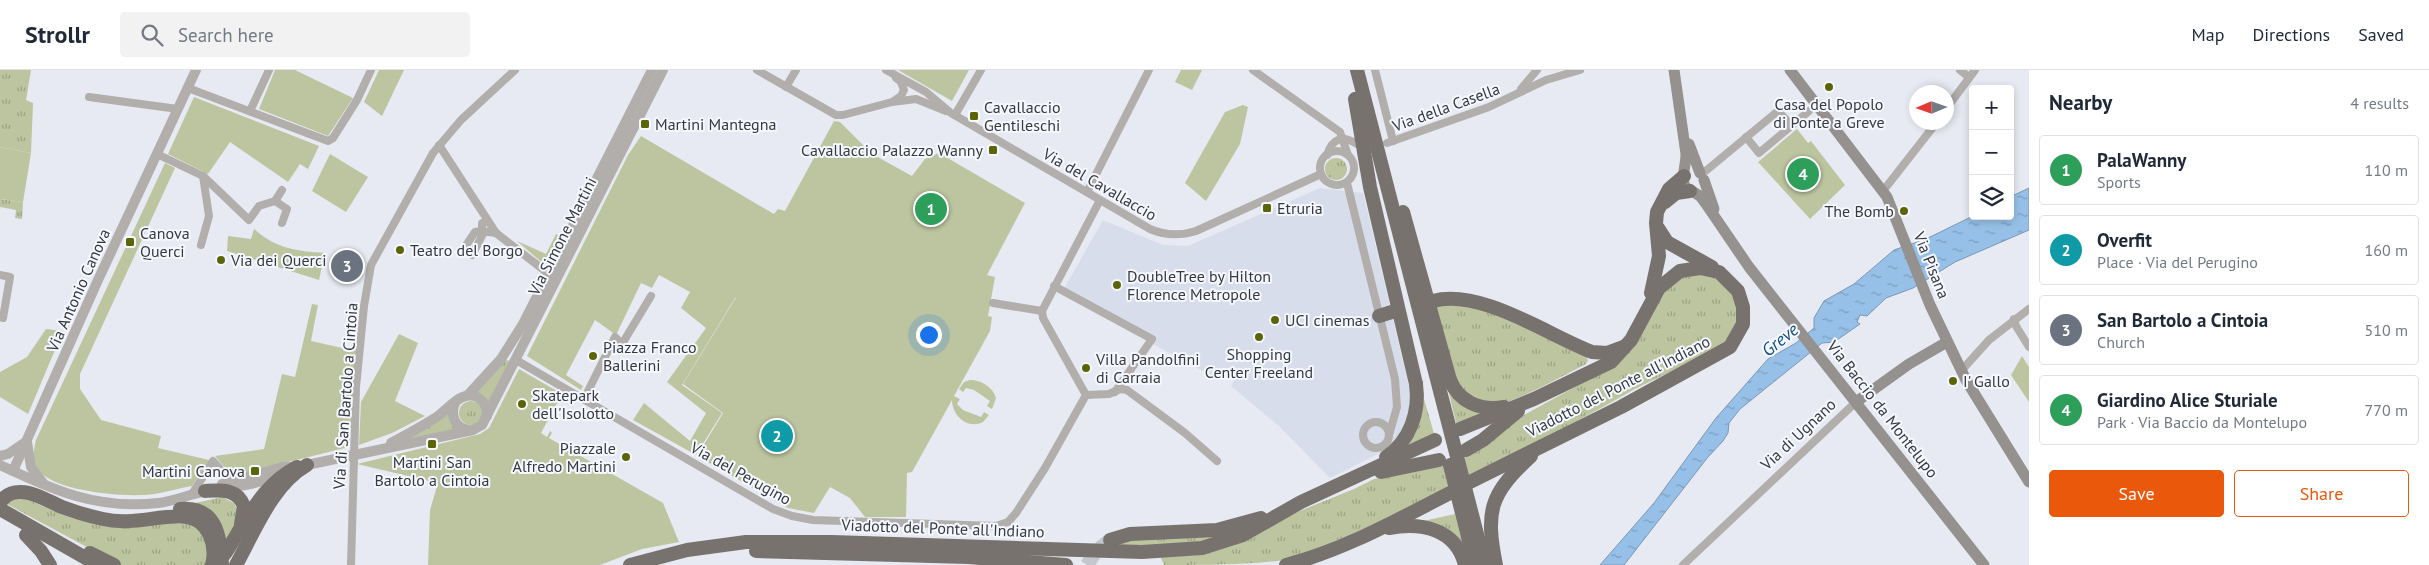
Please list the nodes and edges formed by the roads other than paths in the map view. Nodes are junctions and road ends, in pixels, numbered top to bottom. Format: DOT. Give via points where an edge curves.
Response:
graph roads {
  1 [pos="196,70"];
  2 [pos="269,70"];
  3 [pos="371,70"];
  4 [pos="515,70"];
  5 [pos="652,70"];
  6 [pos="663,70"];
  7 [pos="757,70"];
  8 [pos="796,70"];
  9 [pos="886,70"];
  10 [pos="981,70"];
  11 [pos="1149,70"];
  12 [pos="1253,70"];
  13 [pos="1348,70"];
  14 [pos="1357,70"];
  15 [pos="1375,70"];
  16 [pos="1538,70"];
  17 [pos="1580,70"];
  18 [pos="1674,70"];
  19 [pos="1790,70"];
  20 [pos="1960,70"];
  21 [pos="1975,70"];
  22 [pos="1969,77"];
  23 [pos="786,87"];
  24 [pos="188,88"];
  25 [pos="1514,95"];
  26 [pos="89,97"];
  27 [pos="1954,98"];
  28 [pos="1355,99"];
  29 [pos="892,102"];
  30 [pos="178,109"];
  31 [pos="1809,110"];
  32 [pos="250,111"];
  33 [pos="953,114"];
  34 [pos="1681,116"];
  35 [pos="1371,122"];
  36 [pos="1791,125"];
  37 [pos="1931,130"];
  38 [pos="1746,137"];
  39 [pos="1343,138"];
  40 [pos="1357,144"];
  41 [pos="439,145"];
  42 [pos="157,154"];
  43 [pos="1326,155"];
  44 [pos="1348,155"];
  45 [pos="1321,174"];
  46 [pos="1684,175"];
  47 [pos="202,176"];
  48 [pos="1702,176"];
  49 [pos="1347,182"];
  50 [pos="282,190"];
  51 [pos="1883,191"];
  52 [pos="1087,192"];
  53 [pos="1692,192"];
  54 [pos="1100,200"];
  55 [pos="276,201"];
  56 [pos="1657,217"];
  57 [pos="488,221"];
  58 [pos="282,223"];
  59 [pos="1721,225"];
  60 [pos="483,232"];
  61 [pos="496,233"];
  62 [pos="201,245"];
  63 [pos="463,250"];
  64 [pos="472,255"];
  65 [pos="1719,272"];
  66 [pos="549,274"];
  67 [pos="0,275"];
  68 [pos="1054,286"];
  69 [pos="652,296"];
  70 [pos="1433,301"];
  71 [pos="993,303"];
  72 [pos="1646,308"];
  73 [pos="2029,309"];
  74 [pos="1042,310"];
  75 [pos="1395,311"];
  76 [pos="1379,316"];
  77 [pos="0,317"];
  78 [pos="2014,319"];
  79 [pos="1631,340"];
  80 [pos="1947,342"];
  81 [pos="2029,347"];
  82 [pos="516,360"];
  83 [pos="1961,371"];
  84 [pos="1115,392"];
  85 [pos="468,395"];
  86 [pos="1086,395"];
  87 [pos="1534,398"];
  88 [pos="584,399"];
  89 [pos="1856,402"];
  90 [pos="455,403"];
  91 [pos="487,416"];
  92 [pos="1393,419"];
  93 [pos="1384,424"];
  94 [pos="1460,429"];
  95 [pos="469,430"];
  96 [pos="1389,435"];
  97 [pos="26,440"];
  98 [pos="1435,440"];
  99 [pos="1544,444"];
  100 [pos="382,448"];
  101 [pos="1466,450"];
  102 [pos="352,455"];
  103 [pos="0,456"];
  104 [pos="1439,460"];
  105 [pos="1217,461"];
  106 [pos="0,465"];
  107 [pos="302,466"];
  108 [pos="12,471"];
  109 [pos="2028,476"];
  110 [pos="230,480"];
  111 [pos="1345,482"];
  112 [pos="1470,482"];
  113 [pos="45,486"];
  114 [pos="198,493"];
  115 [pos="1450,493"];
  116 [pos="0,502"];
  117 [pos="1301,502"];
  118 [pos="0,509"];
  119 [pos="82,513"];
  120 [pos="0,520"];
  121 [pos="240,529"];
  122 [pos="26,530"];
  123 [pos="1254,530"];
  124 [pos="1373,532"];
  125 [pos="1110,540"];
  126 [pos="222,562"];
  127 [pos="50,565"];
  128 [pos="80,565"];
  129 [pos="98,565"];
  130 [pos="114,565"];
  131 [pos="213,565"];
  132 [pos="236,565"];
  133 [pos="350,565"];
  134 [pos="630,565"];
  135 [pos="664,565"];
  136 [pos="1066,565"];
  137 [pos="1286,565"];
  138 [pos="1464,565"];
  139 [pos="1475,565"];
  140 [pos="1485,565"];
  141 [pos="1496,565"];
  142 [pos="1683,565"];
  143 [pos="1984,565"];
  1 -- 24 [label="street, Via Antonio Canova"];
  2 -- 32 [label="street"];
  3 -- 32 [label="street" via="357,100 328,140"];
  4 -- 41 [label="street, Via di San Bartolo a Cintoia"];
  5 -- 66 [label="street, Via Simone Martini"];
  6 -- 82 [label="street, Via Simone Martini"];
  7 -- 23 [label="street"];
  8 -- 23 [label="street"];
  9 -- 29 [label="street" via="903,86 902,94"];
  9 -- 33 [label="street, Via del Cavallaccio" via="926,92"];
  10 -- 33 [label="street"];
  11 -- 52 [label="street"];
  12 -- 39 [label="street" via="1337,130"];
  13 -- 28 [label="highway"];
  14 -- 35 [label="highway, bridge"];
  15 -- 25 [label="street, Via della Casella" via="1390,142"];
  16 -- 25 [label="street, Via della Casella"];
  17 -- 25 [label="street, Via della Casella" via="1546,80"];
  18 -- 34 [label="main road, Via Baccio da Montelupo"];
  19 -- 51 [label="main road, Via Pisana"];
  20 -- 22 [label="street"];
  21 -- 22 [label="street"];
  22 -- 27 [label="street"];
  23 -- 29 [label="street" via="838,115"];
  24 -- 30 [label="street, Via Antonio Canova"];
  24 -- 32 [label="street"];
  26 -- 30 [label="street"];
  28 -- 111 [label="highway, bridge" via="1370,187 1416,384 1417,408 1404,440 1388,456"];
  28 -- 139 [label="highway, bridge"];
  29 -- 33 [label="street" via="916,99"];
  30 -- 42 [label="street, Via Antonio Canova"];
  31 -- 36 [label="street"];
  33 -- 52 [label="street, Via del Cavallaccio"];
  34 -- 46 [label="main road, Via Baccio da Montelupo" via="1686,154"];
  34 -- 48 [label="main road, Via Baccio da Montelupo"];
  35 -- 87 [label="highway, bridge" via="1414,248 1450,380 1460,396 1482,407 1496,408"];
  35 -- 140 [label="highway, bridge"];
  36 -- 38 [label="street" via="1778,111"];
  36 -- 38 [label="street" via="1759,153"];
  37 -- 51 [label="street"];
  38 -- 48 [label="street"];
  39 -- 40 [label="street"];
  39 -- 43 [label="street" via="1333,143"];
  39 -- 44 [label="street"];
  41 -- 57 [label="street"];
  41 -- 102 [label="street, Via di San Bartolo a Cintoia" via="371,265 364,306"];
  42 -- 47 [label="street"];
  42 -- 97 [label="street, Via Antonio Canova"];
  43 -- 44 [label="street" via="1340,151"];
  43 -- 45 [label="street" via="1321,164"];
  44 -- 49 [label="street" via="1357,161"];
  45 -- 49 [label="street" via="1332,185"];
  45 -- 54 [label="street, Via del Cavallaccio" via="1196,231 1182,234 1156,232"];
  46 -- 48 [label="main road" via="1691,170"];
  46 -- 53 [label="main road, Via Baccio da Montelupo" via="1683,184"];
  46 -- 56 [label="highway" via="1667,193"];
  47 -- 55 [label="street" via="249,220 260,206"];
  47 -- 62 [label="street" via="209,216"];
  48 -- 53 [label="main road" via="1700,190"];
  48 -- 59 [label="main road, Via Baccio da Montelupo"];
  49 -- 76 [label="street"];
  50 -- 55 [label="street"];
  51 -- 80 [label="main road, Via Pisana"];
  52 -- 54 [label="street, Via del Cavallaccio"];
  53 -- 56 [label="highway" via="1671,196"];
  53 -- 59 [label="main road, Via Baccio da Montelupo" via="1706,204"];
  54 -- 68 [label="street"];
  55 -- 58 [label="street" via="287,209"];
  56 -- 65 [label="highway" via="1659,232 1667,242"];
  56 -- 72 [label="highway" via="1659,260"];
  57 -- 60 [label="street" via="482,223"];
  57 -- 61 [label="street"];
  59 -- 89 [label="main road, Via Baccio da Montelupo" via="1749,267"];
  60 -- 61 [label="street"];
  60 -- 63 [label="street" via="475,232"];
  60 -- 64 [label="street"];
  61 -- 66 [label="street"];
  65 -- 72 [label="highway, Viadotto del Ponte all'Indiano" via="1700,268 1680,271 1658,288"];
  65 -- 99 [label="highway, Viadotto del Ponte all'Indiano" via="1738,291 1743,307 1743,324 1730,347"];
  66 -- 85 [label="street, Via Simone Martini" via="509,348"];
  67 -- 77 [label="street" via="10,277 3,318"];
  68 -- 74 [label="street"];
  68 -- 84 [label="street" via="1152,339"];
  69 -- 88 [label="street" via="622,344 615,337"];
  70 -- 79 [label="highway" via="1455,298 1479,302 1592,352 1615,351"];
  71 -- 74 [label="street"];
  72 -- 79 [label="highway, Viadotto del Ponte all'Indiano"];
  73 -- 78 [label="street"];
  74 -- 86 [label="street" via="1043,318"];
  75 -- 76 [label="highway"];
  76 -- 92 [label="street" via="1397,388 1397,408"];
  78 -- 81 [label="street"];
  78 -- 83 [label="street" via="1989,340"];
  79 -- 87 [label="highway, Viadotto del Ponte all'Indiano" via="1611,362"];
  80 -- 83 [label="main road, Via Pisana"];
  80 -- 89 [label="main road, Via di Ugnano" via="1909,364"];
  82 -- 88 [label="street, Via del Perugino"];
  82 -- 91 [label="street, Via Simone Martini"];
  83 -- 109 [label="main road, Via Pisana" via="1990,422"];
  84 -- 86 [label="street"];
  84 -- 105 [label="street" via="1127,390 1180,428"];
  85 -- 90 [label="street, Via Simone Martini"];
  85 -- 91 [label="street" via="484,402"];
  86 -- 88 [label="street, Via del Perugino" via="1016,514 1008,522 996,526 813,520 782,513"];
  87 -- 94 [label="highway, Viadotto del Ponte all'Indiano"];
  87 -- 101 [label="highway, Viadotto del Ponte all'Indiano"];
  89 -- 142 [label="street, Via di Ugnano"];
  89 -- 143 [label="main road, Via Baccio da Montelupo"];
  90 -- 95 [label="street" via="454,419 458,426"];
  90 -- 100 [label="street, Via Simone Martini" via="436,418"];
  91 -- 95 [label="street, Via Simone Martini" via="482,425"];
  92 -- 93 [label="street"];
  92 -- 96 [label="street"];
  93 -- 96 [label="street"];
  93 -- 96 [label="street" via="1375,421 1367,424 1362,432 1364,440 1378,448 1386,443"];
  95 -- 100 [label="street, Via Simone Martini"];
  97 -- 103 [label="street"];
  97 -- 108 [label="street, Via Antonio Canova"];
  97 -- 113 [label="street" via="31,466"];
  98 -- 111 [label="highway, Viadotto del Ponte all'Indiano"];
  99 -- 112 [label="highway, Viadotto del Ponte all'Indiano"];
  99 -- 141 [label="highway" via="1519,466 1501,488 1490,514 1490,538"];
  100 -- 102 [label="street, Via Simone Martini"];
  102 -- 107 [label="street, Via Simone Martini"];
  102 -- 133 [label="street, Via di San Bartolo a Cintoia"];
  104 -- 123 [label="highway, Viadotto del Ponte all'Indiano" via="1383,471"];
  106 -- 108 [label="street"];
  107 -- 110 [label="street, Via Simone Martini" via="283,467"];
  107 -- 114 [label="street, Via Simone Martini" via="261,481"];
  107 -- 121 [label="highway" via="268,487"];
  107 -- 132 [label="highway" via="280,487"];
  108 -- 113 [label="street, Via Simone Martini"];
  110 -- 114 [label="street, Via Simone Martini"];
  110 -- 114 [label="street" via="213,462"];
  111 -- 117 [label="highway, Viadotto del Ponte all'Indiano"];
  113 -- 114 [label="street, Via Simone Martini" via="80,498 116,504 159,502"];
  114 -- 121 [label="highway" via="225,490 239,497 244,509"];
  115 -- 124 [label="highway"];
  116 -- 119 [label="highway" via="9,494 21,491"];
  117 -- 123 [label="highway, Viadotto del Ponte all'Indiano"];
  117 -- 125 [label="highway" via="1252,522 1224,529 1130,534"];
  118 -- 122 [label="highway"];
  119 -- 126 [label="highway, bridge" via="142,514 180,508 197,511 214,523 220,535"];
  119 -- 131 [label="highway" via="115,521 189,517 202,524 209,533 214,552"];
  120 -- 122 [label="highway"];
  121 -- 126 [label="highway"];
  122 -- 127 [label="highway"];
  122 -- 128 [label="highway"];
  122 -- 129 [label="highway"];
  122 -- 130 [label="highway"];
  123 -- 134 [label="highway, Viadotto del Ponte all'Indiano" via="1214,545 1174,551 782,541 716,546"];
  124 -- 137 [label="highway"];
  124 -- 138 [label="highway" via="1414,526 1439,531 1456,544"];
  126 -- 131 [label="highway"];
  135 -- 136 [label="highway, Viadotto del Ponte all'Indiano" via="743,552 780,551 968,557"];
}
